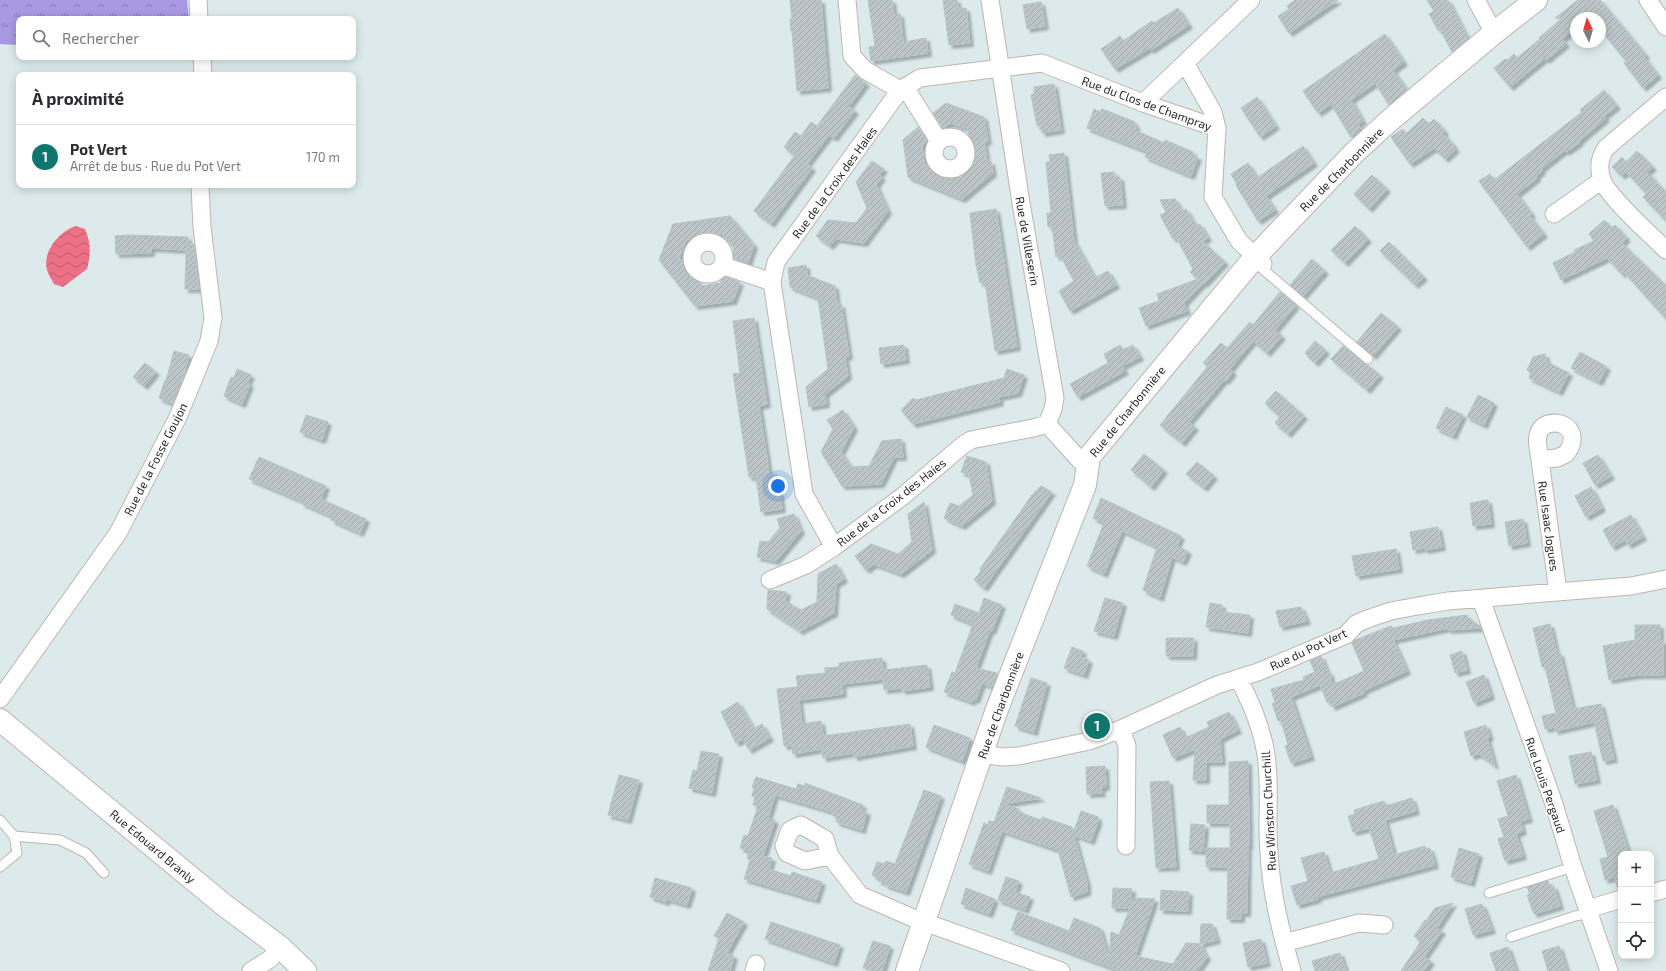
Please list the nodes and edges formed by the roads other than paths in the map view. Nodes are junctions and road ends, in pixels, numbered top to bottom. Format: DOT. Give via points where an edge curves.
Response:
graph roads {
  1 [pos="198,0"];
  2 [pos="847,0"];
  3 [pos="990,0"];
  4 [pos="1251,0"];
  5 [pos="1476,0"];
  6 [pos="1536,0"];
  7 [pos="1648,0"];
  8 [pos="199,16"];
  9 [pos="1666,27"];
  10 [pos="1494,33"];
  11 [pos="202,60"];
  12 [pos="1185,63"];
  13 [pos="1000,68"];
  14 [pos="203,72"];
  15 [pos="903,88"];
  16 [pos="1666,97"];
  17 [pos="1143,103"];
  18 [pos="1217,128"];
  19 [pos="939,141"];
  20 [pos="1602,180"];
  21 [pos="200,188"];
  22 [pos="1554,214"];
  23 [pos="1666,250"];
  24 [pos="1257,260"];
  25 [pos="724,266"];
  26 [pos="772,282"];
  27 [pos="1368,359"];
  28 [pos="1047,424"];
  29 [pos="1540,460"];
  30 [pos="1086,467"];
  31 [pos="834,547"];
  32 [pos="1666,579"];
  33 [pos="770,580"];
  34 [pos="1558,592"];
  35 [pos="1481,599"];
  36 [pos="1238,678"];
  37 [pos="0,700"];
  38 [pos="0,720"];
  39 [pos="1121,728"];
  40 [pos="983,754"];
  41 [pos="0,820"];
  42 [pos="14,836"];
  43 [pos="1126,846"];
  44 [pos="830,856"];
  45 [pos="0,867"];
  46 [pos="1573,867"];
  47 [pos="104,873"];
  48 [pos="1666,890"];
  49 [pos="1654,892"];
  50 [pos="1489,893"];
  51 [pos="1618,900"];
  52 [pos="1589,911"];
  53 [pos="924,922"];
  54 [pos="1384,924"];
  55 [pos="1511,937"];
  56 [pos="1284,943"];
  57 [pos="280,947"];
  58 [pos="251,971"];
  59 [pos="305,971"];
  60 [pos="907,971"];
  61 [pos="1061,971"];
  62 [pos="1292,971"];
  63 [pos="1609,971"];
  1 -- 8 [label="street"];
  2 -- 15 [label="street" via="852,56 865,70"];
  3 -- 13 [label="street, Rue de Villeserin"];
  4 -- 12 [label="street"];
  5 -- 10 [label="street"];
  6 -- 10 [label="street, Rue de Charbonnière"];
  7 -- 9 [label="street"];
  10 -- 24 [label="street, Rue de Charbonnière" via="1354,153"];
  11 -- 14 [label="street"];
  12 -- 17 [label="street"];
  12 -- 18 [label="street" via="1213,112"];
  13 -- 15 [label="street, Rue de la Croix des Haies" via="920,78"];
  13 -- 17 [label="street, Rue du Clos de Champray" via="1042,63"];
  13 -- 28 [label="street, Rue de Villeserin" via="1055,398"];
  15 -- 19 [label="street"];
  15 -- 26 [label="street, Rue de la Croix des Haies" via="776,262"];
  16 -- 20 [label="street" via="1606,148 1600,156"];
  17 -- 18 [label="street, Rue du Clos de Champray"];
  18 -- 24 [label="street, Rue du Clos de Champray" via="1213,197 1239,241"];
  20 -- 22 [label="street"];
  20 -- 23 [label="street" via="1613,197"];
  21 -- 37 [label="street, Rue de la Fosse Goujon" via="213,318 209,341 178,417 118,533"];
  24 -- 27 [label="lane"];
  24 -- 30 [label="street, Rue de Charbonnière" via="1089,456"];
  25 -- 26 [label="street"];
  26 -- 31 [label="street, Rue de la Croix des Haies" via="804,494"];
  28 -- 30 [label="street"];
  28 -- 31 [label="street, Rue de la Croix des Haies" via="971,440 963,444 903,496"];
  29 -- 34 [label="street, Rue Isaac Jogues"];
  30 -- 40 [label="street, Rue de Charbonnière" via="1085,485 996,712"];
  31 -- 33 [label="street" via="806,565"];
  32 -- 34 [label="street, Rue du Pot Vert" via="1631,586"];
  34 -- 35 [label="street, Rue du Pot Vert"];
  35 -- 36 [label="street, Rue du Pot Vert" via="1448,601 1391,611 1356,624 1346,635"];
  35 -- 46 [label="street, Rue Louis Pergaud" via="1553,801"];
  36 -- 39 [label="street, Rue du Pot Vert"];
  36 -- 56 [label="street, Rue Winston Churchill" via="1251,704 1266,756 1268,851"];
  38 -- 57 [label="street, Rue Edouard Branly" via="218,900"];
  39 -- 40 [label="street, Rue du Pot Vert" via="1088,741 1019,756"];
  39 -- 43 [label="street" via="1127,746"];
  40 -- 53 [label="street, Rue de Charbonnière"];
  41 -- 42 [label="lane"];
  42 -- 45 [label="lane" via="17,853"];
  42 -- 47 [label="lane" via="60,840 86,853"];
  44 -- 53 [label="street" via="860,895"];
  46 -- 50 [label="lane"];
  46 -- 52 [label="street, Rue Louis Pergaud"];
  48 -- 49 [label="street"];
  51 -- 52 [label="street"];
  52 -- 55 [label="lane"];
  52 -- 63 [label="street, Rue Louis Pergaud"];
  53 -- 60 [label="street, Rue de Charbonnière"];
  53 -- 61 [label="street"];
  54 -- 56 [label="street" via="1359,923"];
  56 -- 62 [label="street, Rue Winston Churchill"];
  57 -- 58 [label="street" via="270,959"];
  57 -- 59 [label="street, Rue Edouard Branly"];
}
